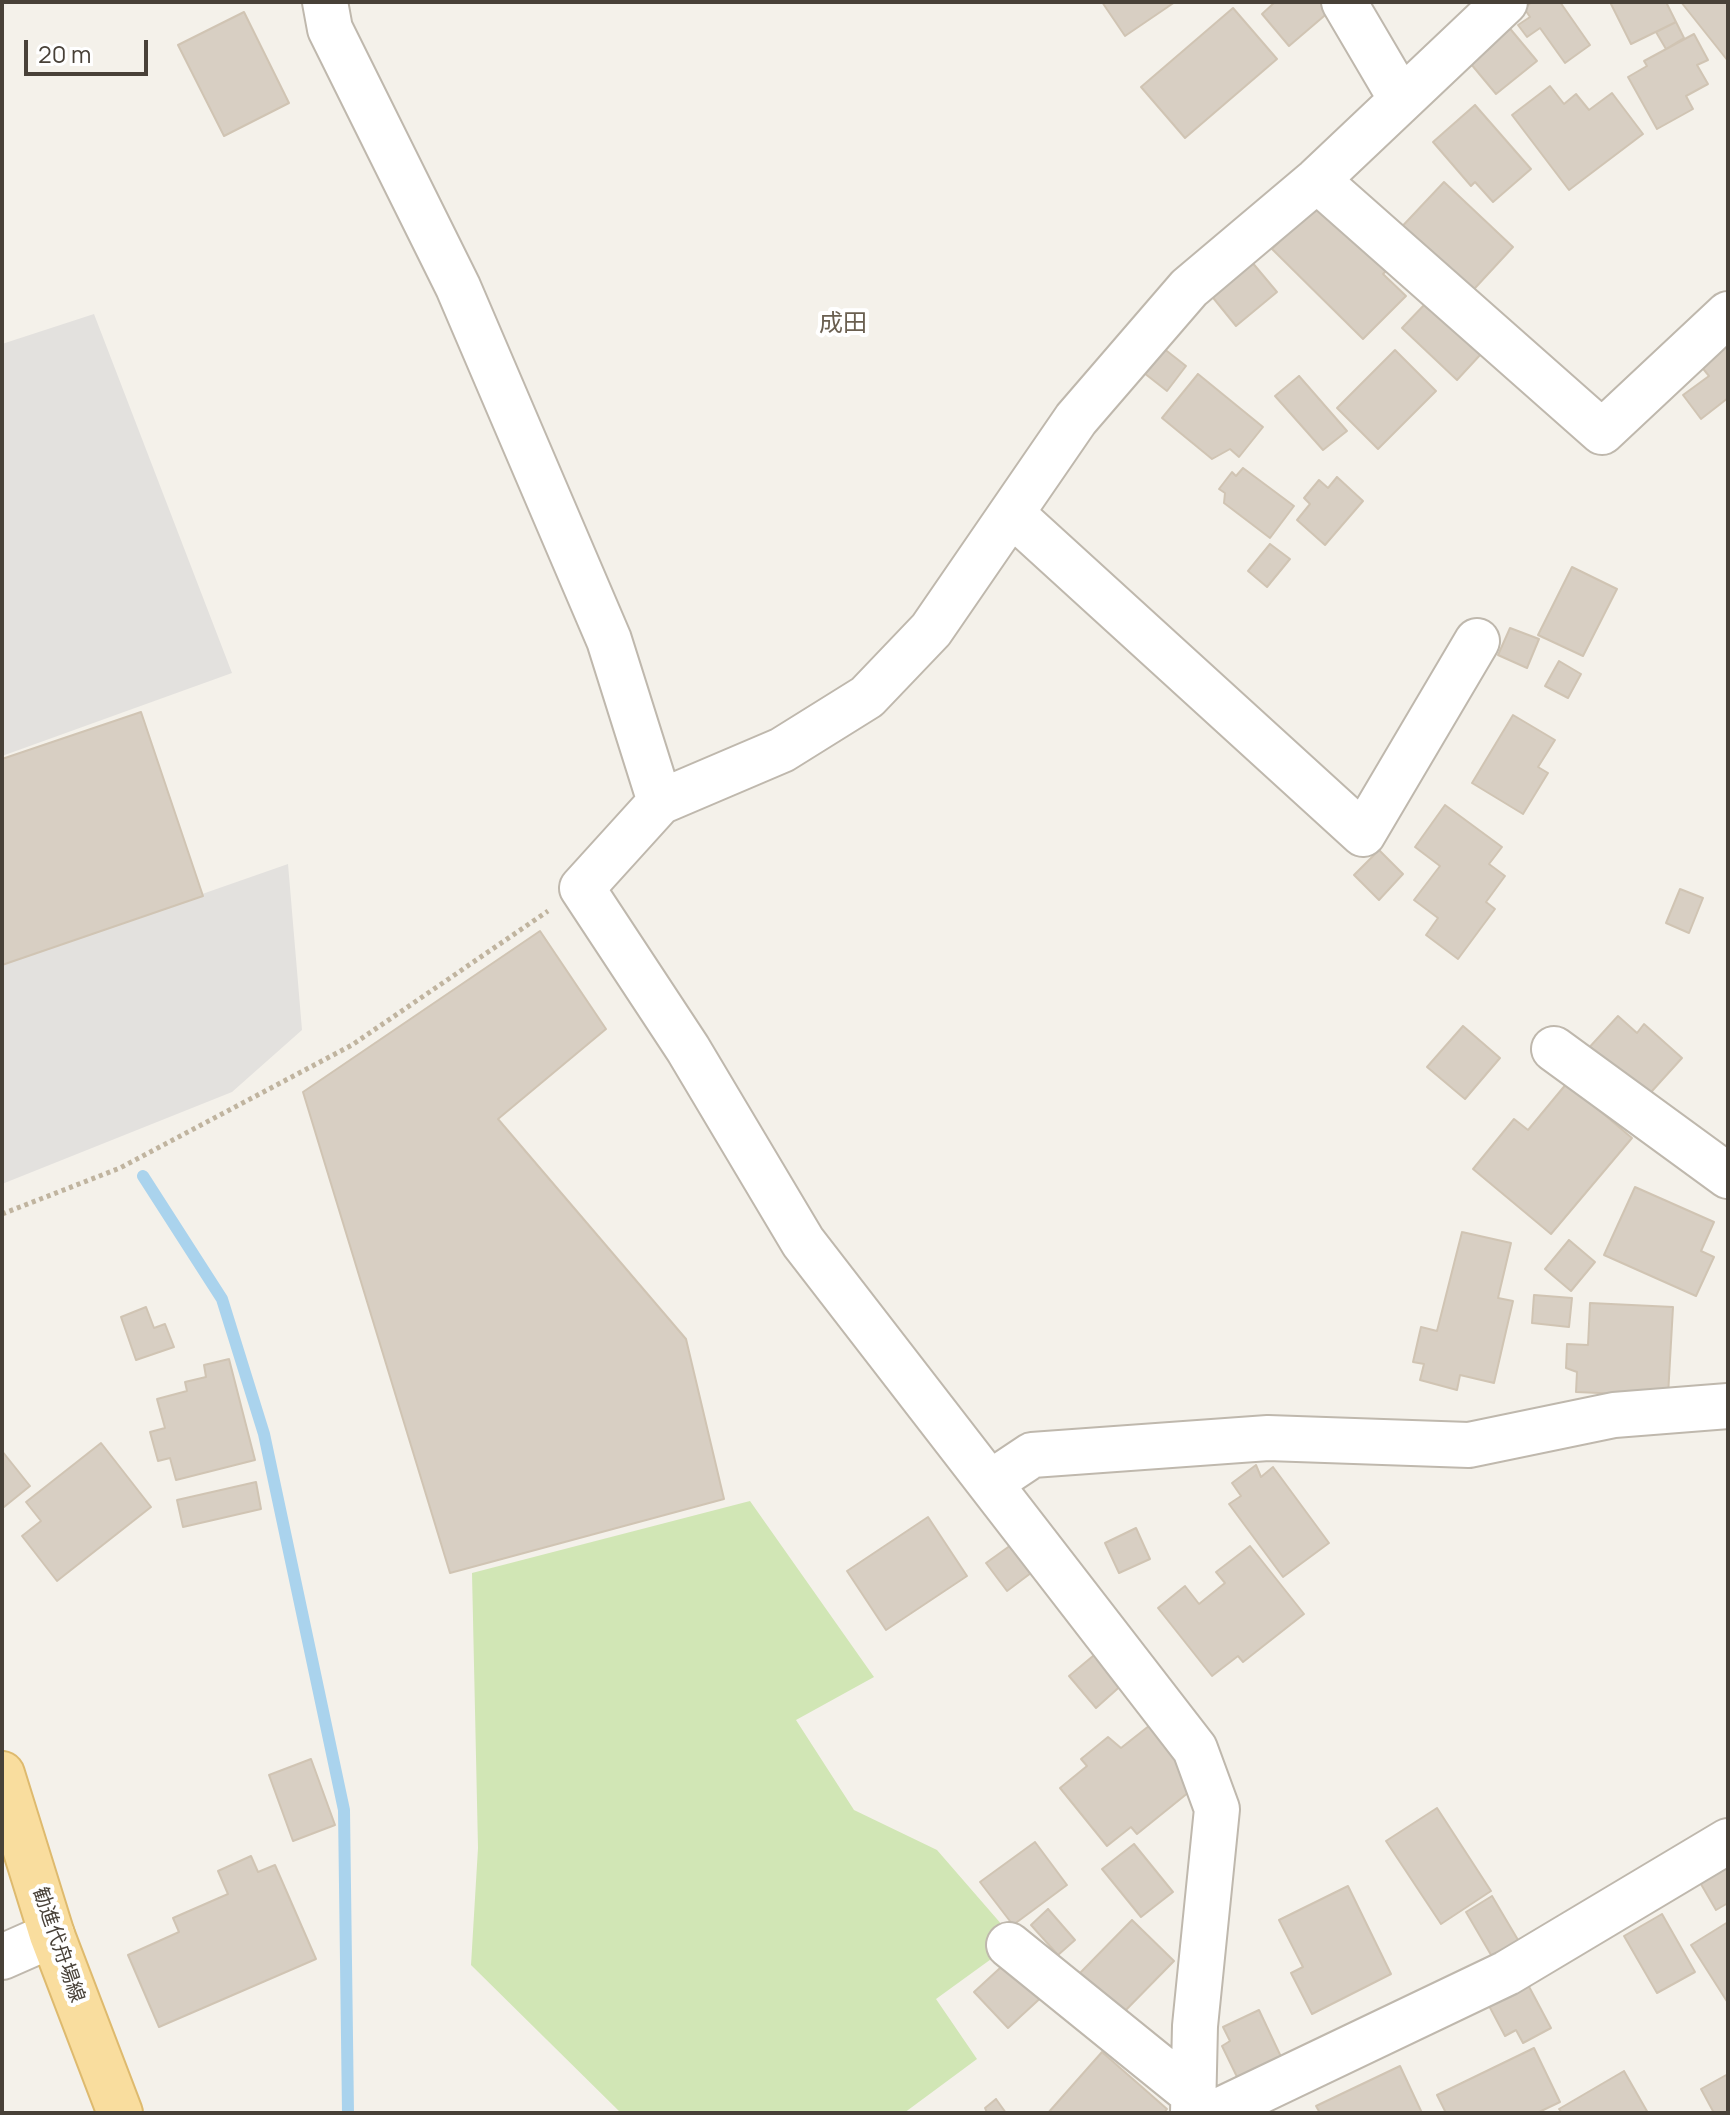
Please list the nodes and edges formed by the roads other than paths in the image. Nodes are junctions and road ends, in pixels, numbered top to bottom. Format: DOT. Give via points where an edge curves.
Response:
graph roads {
  1 [pos="325,2"];
  2 [pos="1344,2"];
  3 [pos="1505,2"];
  4 [pos="1401,99"];
  5 [pos="1317,180"];
  6 [pos="1728,314"];
  7 [pos="1012,514"];
  8 [pos="1477,641"];
  9 [pos="660,802"];
  10 [pos="1554,1049"];
  11 [pos="1728,1176"];
  12 [pos="1728,1406"];
  13 [pos="990,1483"];
  14 [pos="2,1774"];
  15 [pos="1728,1841"];
  16 [pos="52,1935"];
  17 [pos="1009,1945"];
  18 [pos="2,1957"];
  19 [pos="1200,2107"];
  20 [pos="120,2113"];
  1 -- 9 [label="street" via="330,29 458,287 609,640"];
  2 -- 4 [label="street"];
  3 -- 4 [label="street"];
  4 -- 5 [label="street"];
  5 -- 6 [label="street" via="1602,432"];
  5 -- 7 [label="street" via="1189,288 1076,419"];
  7 -- 8 [label="street" via="1363,834"];
  7 -- 9 [label="street" via="931,630 867,697 782,750"];
  9 -- 13 [label="street" via="582,888 688,1049 803,1242"];
  10 -- 11 [label="street"];
  12 -- 13 [label="street" via="1614,1415 1469,1445 1268,1438 1032,1455"];
  13 -- 19 [label="street" via="1195,1749 1217,1809 1195,2026"];
  14 -- 16 [label="main road, 勧進代舟場線"];
  15 -- 19 [label="street" via="1507,1973"];
  16 -- 18 [label="street"];
  16 -- 20 [label="main road, 勧進代舟場線"];
  17 -- 19 [label="street"];
}
